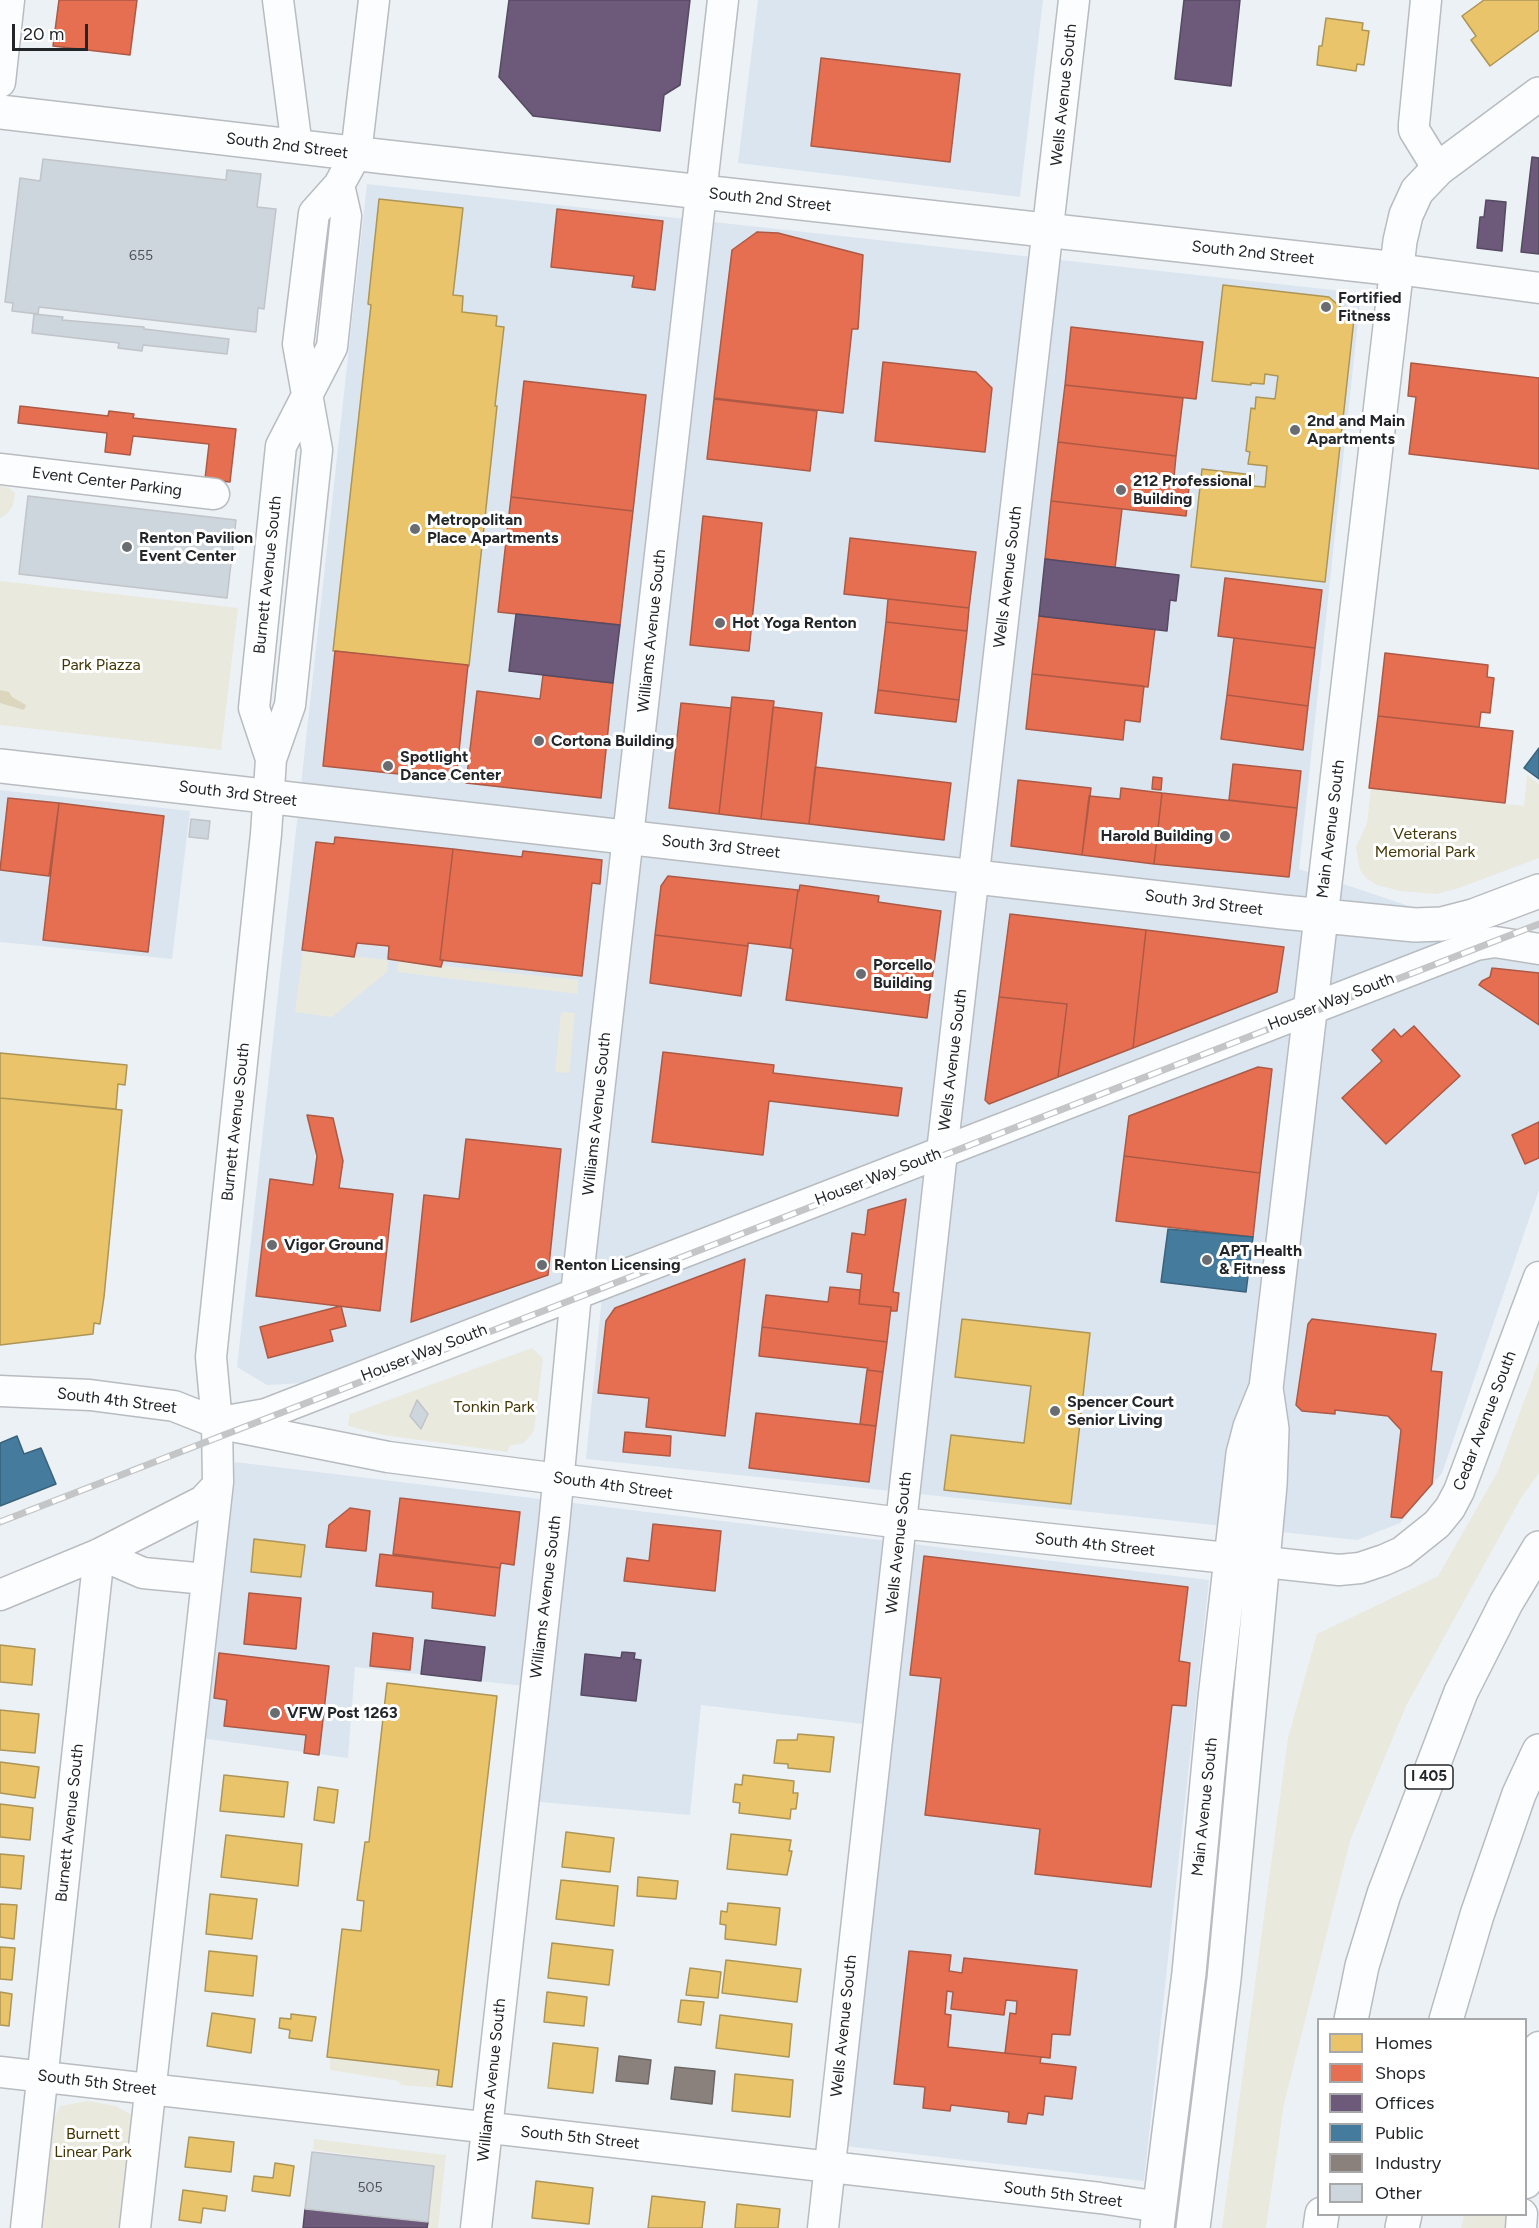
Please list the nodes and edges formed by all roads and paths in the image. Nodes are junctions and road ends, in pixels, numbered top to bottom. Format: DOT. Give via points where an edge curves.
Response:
graph roads {
  1 [pos="9,0"];
  2 [pos="278,0"];
  3 [pos="374,0"];
  4 [pos="723,0"];
  5 [pos="1074,0"];
  6 [pos="1426,0"];
  7 [pos="0,82"];
  8 [pos="1539,94"];
  9 [pos="0,112"];
  10 [pos="297,147"];
  11 [pos="356,154"];
  12 [pos="1438,169"];
  13 [pos="702,192"];
  14 [pos="1048,231"];
  15 [pos="1397,269"];
  16 [pos="1539,288"];
  17 [pos="0,469"];
  18 [pos="214,494"];
  19 [pos="0,766"];
  20 [pos="269,798"];
  21 [pos="629,837"];
  22 [pos="974,876"];
  23 [pos="1539,891"];
  24 [pos="1321,916"];
  25 [pos="1539,949"];
  26 [pos="1310,1010"];
  27 [pos="942,1152"];
  28 [pos="1539,1277"];
  29 [pos="576,1294"];
  30 [pos="0,1391"];
  31 [pos="217,1423"];
  32 [pos="559,1478"];
  33 [pos="217,1486"];
  34 [pos="901,1523"];
  35 [pos="1539,1548"];
  36 [pos="99,1554"];
  37 [pos="1246,1561"];
  38 [pos="206,1579"];
  39 [pos="0,1595"];
  40 [pos="1539,1751"];
  41 [pos="1351,2018"];
  42 [pos="1446,2018"];
  43 [pos="1539,2047"];
  44 [pos="0,2072"];
  45 [pos="42,2077"];
  46 [pos="150,2089"];
  47 [pos="487,2128"];
  48 [pos="829,2167"];
  49 [pos="1527,2173"];
  50 [pos="1158,2218"];
  51 [pos="26,2228"];
  52 [pos="135,2228"];
  53 [pos="476,2228"];
  54 [pos="823,2228"];
  55 [pos="1194,2228"];
  1 -- 7 [label="street"];
  2 -- 10 [label="street"];
  3 -- 11 [label="street, Burnett Avenue South"];
  4 -- 13 [label="street, Williams Avenue South"];
  5 -- 14 [label="street, Wells Avenue South"];
  6 -- 12 [label="street" via="1414,130"];
  8 -- 12 [label="main road, Main Avenue South"];
  9 -- 10 [label="main road, South 2nd Street"];
  10 -- 11 [label="main road, South 2nd Street"];
  11 -- 13 [label="main road, South 2nd Street"];
  11 -- 20 [label="street, Burnett Avenue South" via="339,185 314,213 298,344 308,396 280,446 254,708 271,759"];
  12 -- 15 [label="main road, Main Avenue South" via="1417,191 1406,215"];
  13 -- 14 [label="main road, South 2nd Street"];
  13 -- 21 [label="street, Williams Avenue South"];
  14 -- 15 [label="main road, South 2nd Street"];
  14 -- 22 [label="street, Wells Avenue South"];
  15 -- 16 [label="street, South 2nd Street"];
  15 -- 24 [label="main road, Main Avenue South"];
  17 -- 18 [label="street, Event Center Parking"];
  19 -- 20 [label="main road, South 3rd Street"];
  20 -- 21 [label="main road, South 3rd Street"];
  20 -- 31 [label="street, Burnett Avenue South" via="211,1357"];
  21 -- 22 [label="main road, South 3rd Street"];
  21 -- 29 [label="street, Williams Avenue South"];
  22 -- 24 [label="main road, South 3rd Street"];
  22 -- 27 [label="street, Wells Avenue South"];
  23 -- 24 [label="main road, South 3rd Street" via="1442,924"];
  24 -- 26 [label="main road, Main Avenue South"];
  25 -- 26 [label="street, Houser Way South" via="1495,942 1476,945"];
  26 -- 27 [label="street, Houser Way South"];
  26 -- 37 [label="main road, Main Avenue South" via="1266,1388 1243,1454"];
  27 -- 29 [label="street, Houser Way South"];
  27 -- 34 [label="street, Wells Avenue South"];
  28 -- 37 [label="street, Cedar Avenue South" via="1460,1491 1437,1524 1402,1552 1360,1568 1339,1570"];
  29 -- 31 [label="street, Houser Way South" via="266,1414"];
  29 -- 32 [label="street, Williams Avenue South"];
  30 -- 31 [label="street, South 4th Street" via="90,1395 164,1404"];
  31 -- 32 [label="street, South 4th Street" via="388,1457"];
  31 -- 33 [label="street, Burnett Avenue South"];
  32 -- 34 [label="street, South 4th Street"];
  32 -- 47 [label="street, Williams Avenue South"];
  33 -- 36 [label="street" via="203,1501"];
  33 -- 38 [label="street, Burnett Avenue South"];
  34 -- 37 [label="street, South 4th Street"];
  34 -- 48 [label="street, Wells Avenue South"];
  35 -- 41 [label="main road, I 405" via="1461,1692 1384,1894"];
  36 -- 38 [label="street" via="143,1573"];
  36 -- 39 [label="street"];
  36 -- 45 [label="street, Burnett Avenue South"];
  37 -- 50 [label="main road, Main Avenue South" via="1215,1698 1189,1973"];
  37 -- 55 [label="main road, Main Avenue South" via="1224,1979"];
  38 -- 46 [label="street, Burnett Avenue South"];
  40 -- 42 [label="main road" via="1477,1916"];
  43 -- 49 [label="street"];
  44 -- 45 [label="street, South 5th Street"];
  45 -- 46 [label="street, South 5th Street"];
  45 -- 51 [label="street, Burnett Avenue South"];
  46 -- 47 [label="street, South 5th Street"];
  46 -- 52 [label="street, Burnett Avenue South"];
  47 -- 48 [label="street, South 5th Street"];
  47 -- 53 [label="street, Williams Avenue South"];
  48 -- 50 [label="street, South 5th Street" via="1100,2198"];
  48 -- 54 [label="street, Wells Avenue South"];
}
